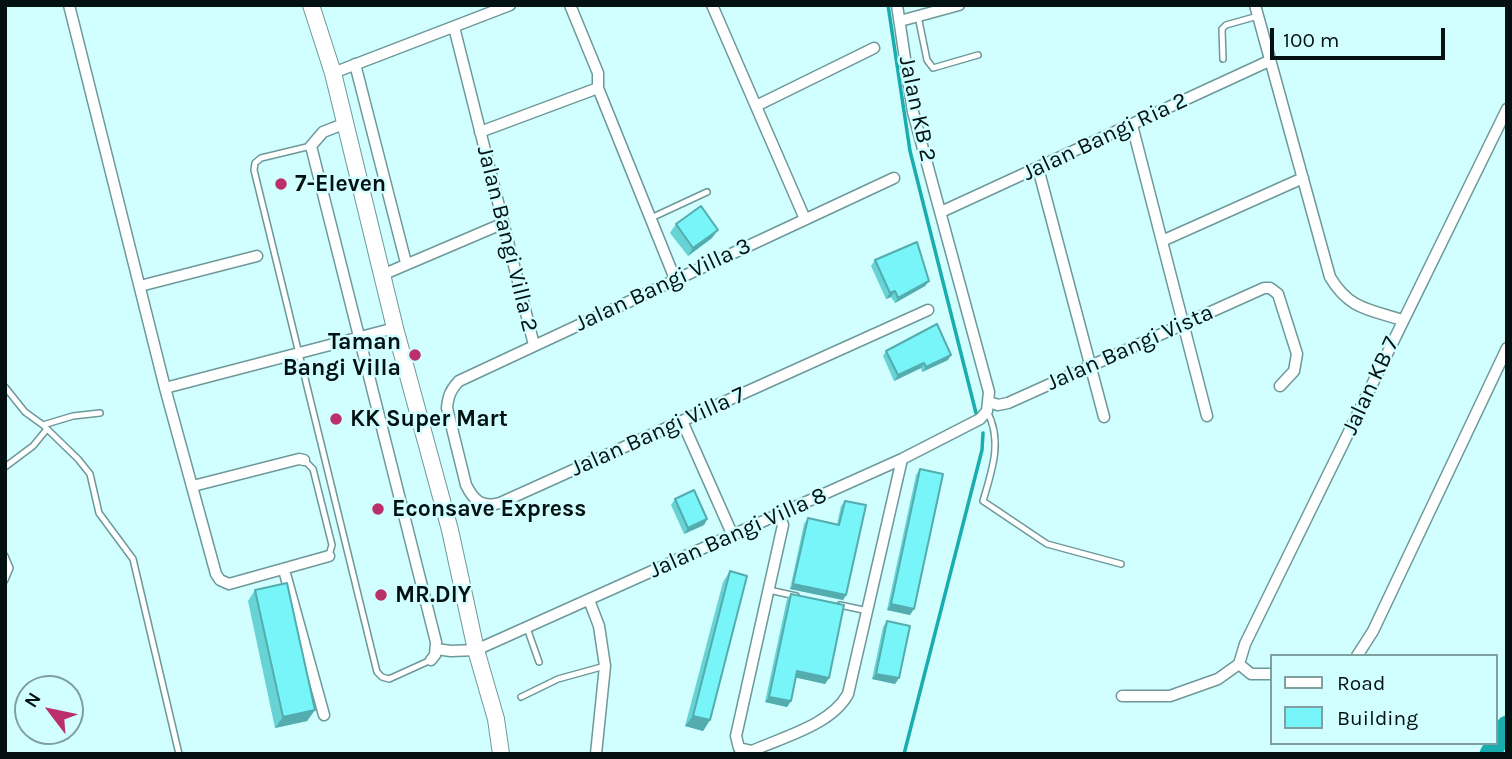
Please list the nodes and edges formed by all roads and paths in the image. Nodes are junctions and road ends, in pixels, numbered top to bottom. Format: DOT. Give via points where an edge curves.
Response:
graph roads {
  1 [pos="69,5"];
  2 [pos="311,5"];
  3 [pos="510,5"];
  4 [pos="570,5"];
  5 [pos="712,5"];
  6 [pos="897,5"];
  7 [pos="959,5"];
  8 [pos="1257,11"];
  9 [pos="918,16"];
  10 [pos="900,21"];
  11 [pos="454,27"];
  12 [pos="874,48"];
  13 [pos="978,55"];
  14 [pos="1223,59"];
  15 [pos="1269,61"];
  16 [pos="355,64"];
  17 [pos="333,73"];
  18 [pos="598,88"];
  19 [pos="755,106"];
  20 [pos="1507,109"];
  21 [pos="346,122"];
  22 [pos="1132,125"];
  23 [pos="480,132"];
  24 [pos="311,146"];
  25 [pos="1038,168"];
  26 [pos="894,178"];
  27 [pos="1303,178"];
  28 [pos="706,192"];
  29 [pos="941,212"];
  30 [pos="651,218"];
  31 [pos="805,219"];
  32 [pos="503,223"];
  33 [pos="1162,241"];
  34 [pos="257,256"];
  35 [pos="406,263"];
  36 [pos="382,275"];
  37 [pos="675,279"];
  38 [pos="140,286"];
  39 [pos="928,310"];
  40 [pos="1402,320"];
  41 [pos="1183,325"];
  42 [pos="395,328"];
  43 [pos="359,338"];
  44 [pos="534,345"];
  45 [pos="1507,348"];
  46 [pos="298,354"];
  47 [pos="1091,365"];
  48 [pos="1280,386"];
  49 [pos="5,387"];
  50 [pos="165,388"];
  51 [pos="988,407"];
  52 [pos="447,408"];
  53 [pos="100,412"];
  54 [pos="1206,416"];
  55 [pos="1104,417"];
  56 [pos="682,421"];
  57 [pos="45,427"];
  58 [pos="304,460"];
  59 [pos="902,460"];
  60 [pos="5,467"];
  61 [pos="193,486"];
  62 [pos="779,515"];
  63 [pos="733,536"];
  64 [pos="5,556"];
  65 [pos="329,556"];
  66 [pos="1121,564"];
  67 [pos="284,570"];
  68 [pos="5,580"];
  69 [pos="769,590"];
  70 [pos="806,598"];
  71 [pos="589,600"];
  72 [pos="831,603"];
  73 [pos="868,611"];
  74 [pos="527,628"];
  75 [pos="436,649"];
  76 [pos="476,650"];
  77 [pos="1358,654"];
  78 [pos="430,660"];
  79 [pos="539,662"];
  80 [pos="1240,664"];
  81 [pos="605,666"];
  82 [pos="1270,674"];
  83 [pos="1122,696"];
  84 [pos="521,697"];
  85 [pos="324,715"];
  86 [pos="179,754"];
  87 [pos="502,754"];
  88 [pos="596,754"];
  1 -- 38 [label="street"];
  2 -- 17 [label="street"];
  3 -- 11 [label="street"];
  4 -- 18 [label="street" via="598,73"];
  5 -- 19 [label="street"];
  6 -- 10 [label="street, Jalan KB 2"];
  7 -- 9 [label="street"];
  8 -- 14 [label="lane" via="1222,29"];
  8 -- 15 [label="street"];
  9 -- 10 [label="street"];
  9 -- 13 [label="lane" via="927,60 933,68"];
  10 -- 29 [label="street, Jalan KB 2" via="913,112"];
  11 -- 16 [label="street"];
  11 -- 23 [label="street, Jalan Bangi Villa 2"];
  12 -- 19 [label="street"];
  15 -- 22 [label="street, Jalan Bangi Ria 2"];
  15 -- 27 [label="street"];
  16 -- 17 [label="street"];
  16 -- 35 [label="street"];
  17 -- 21 [label="street"];
  18 -- 23 [label="street"];
  18 -- 30 [label="street"];
  19 -- 31 [label="street"];
  20 -- 40 [label="street, Jalan KB 7"];
  21 -- 24 [label="street" via="323,132"];
  21 -- 36 [label="street"];
  22 -- 25 [label="street, Jalan Bangi Ria 2"];
  22 -- 33 [label="street"];
  23 -- 32 [label="street, Jalan Bangi Villa 2"];
  24 -- 43 [label="street"];
  24 -- 46 [label="lane" via="261,158 254,170"];
  25 -- 29 [label="street, Jalan Bangi Ria 2"];
  25 -- 47 [label="street"];
  26 -- 31 [label="street, Jalan Bangi Villa 3"];
  27 -- 33 [label="street"];
  27 -- 40 [label="street" via="1330,277 1341,295"];
  28 -- 30 [label="lane"];
  29 -- 51 [label="street, Jalan KB 2" via="989,392"];
  30 -- 37 [label="street"];
  31 -- 37 [label="street, Jalan Bangi Villa 3"];
  32 -- 35 [label="street"];
  32 -- 44 [label="street, Jalan Bangi Villa 2"];
  33 -- 41 [label="street"];
  34 -- 38 [label="street"];
  35 -- 36 [label="street"];
  36 -- 42 [label="street"];
  37 -- 44 [label="street, Jalan Bangi Villa 3"];
  38 -- 50 [label="street"];
  39 -- 56 [label="street, Jalan Bangi Villa 7"];
  40 -- 80 [label="street, Jalan KB 7" via="1245,644"];
  41 -- 47 [label="street, Jalan Bangi Vista"];
  41 -- 48 [label="street, Jalan Bangi Vista" via="1270,288 1278,294 1297,354 1294,371"];
  41 -- 54 [label="street"];
  42 -- 43 [label="street"];
  42 -- 76 [label="street" via="450,530"];
  43 -- 46 [label="street"];
  43 -- 75 [label="street"];
  44 -- 52 [label="street, Jalan Bangi Villa 3" via="459,381 452,388"];
  45 -- 77 [label="street"];
  46 -- 50 [label="street"];
  46 -- 78 [label="lane" via="377,672 389,679"];
  47 -- 51 [label="street, Jalan Bangi Vista" via="1008,403"];
  47 -- 55 [label="street"];
  49 -- 57 [label="lane" via="25,412"];
  50 -- 61 [label="street"];
  51 -- 59 [label="street, Jalan Bangi Villa 8" via="972,425"];
  51 -- 66 [label="lane" via="996,453 983,501 1048,544"];
  52 -- 56 [label="street, Jalan Bangi Villa 7" via="471,497 490,506"];
  53 -- 57 [label="lane"];
  56 -- 63 [label="street"];
  57 -- 60 [label="lane" via="33,446"];
  57 -- 86 [label="lane" via="90,474 99,513 133,559"];
  58 -- 61 [label="street"];
  58 -- 65 [label="lane" via="313,469 332,545"];
  59 -- 62 [label="street, Jalan Bangi Villa 8"];
  59 -- 73 [label="street"];
  61 -- 67 [label="street" via="216,574 225,583"];
  62 -- 63 [label="street, Jalan Bangi Villa 8"];
  62 -- 69 [label="street" via="783,526"];
  63 -- 71 [label="street, Jalan Bangi Villa 8"];
  64 -- 68 [label="lane" via="10,568"];
  65 -- 67 [label="street"];
  67 -- 85 [label="street"];
  69 -- 70 [label="lane"];
  69 -- 73 [label="street" via="736,742 738,748 752,751 824,719 842,705 852,683"];
  71 -- 74 [label="street, Jalan Bangi Villa 8"];
  71 -- 81 [label="street" via="599,626"];
  72 -- 73 [label="lane"];
  74 -- 76 [label="street, Jalan Bangi Villa 8"];
  74 -- 79 [label="lane"];
  75 -- 76 [label="street"];
  75 -- 78 [label="street"];
  76 -- 87 [label="street"];
  80 -- 82 [label="street" via="1251,674"];
  80 -- 83 [label="street" via="1218,679 1170,696"];
  81 -- 84 [label="lane" via="558,679"];
  81 -- 88 [label="street"];
}
